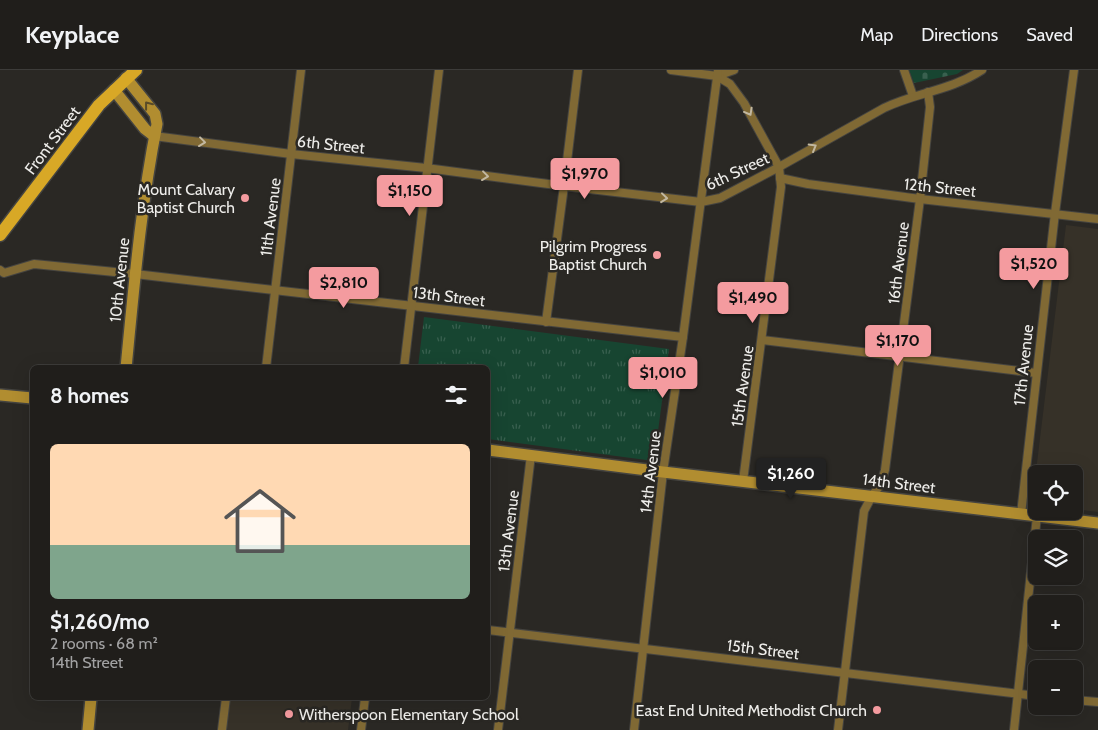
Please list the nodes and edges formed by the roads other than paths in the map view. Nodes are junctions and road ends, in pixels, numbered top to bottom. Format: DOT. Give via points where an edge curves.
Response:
graph roads {
  1 [pos="301,70"];
  2 [pos="438,70"];
  3 [pos="578,70"];
  4 [pos="671,70"];
  5 [pos="734,70"];
  6 [pos="904,70"];
  7 [pos="982,70"];
  8 [pos="1074,70"];
  9 [pos="718,73"];
  10 [pos="131,74"];
  11 [pos="114,90"];
  12 [pos="928,92"];
  13 [pos="913,96"];
  14 [pos="154,136"];
  15 [pos="291,154"];
  16 [pos="780,167"];
  17 [pos="426,168"];
  18 [pos="780,178"];
  19 [pos="564,186"];
  20 [pos="920,199"];
  21 [pos="701,202"];
  22 [pos="1055,213"];
  23 [pos="1098,219"];
  24 [pos="0,235"];
  25 [pos="2,272"];
  26 [pos="135,274"];
  27 [pos="276,290"];
  28 [pos="412,305"];
  29 [pos="546,322"];
  30 [pos="683,337"];
  31 [pos="762,340"];
  32 [pos="900,356"];
  33 [pos="126,365"];
  34 [pos="266,365"];
  35 [pos="404,365"];
  36 [pos="1036,373"];
  37 [pos="0,395"];
  38 [pos="30,398"];
  39 [pos="490,450"];
  40 [pos="531,455"];
  41 [pos="664,472"];
  42 [pos="743,481"];
  43 [pos="872,496"];
  44 [pos="1021,514"];
  45 [pos="1028,515"];
  46 [pos="1037,520"];
  47 [pos="1072,520"];
  48 [pos="1098,523"];
  49 [pos="490,630"];
  50 [pos="510,633"];
  51 [pos="644,649"];
  52 [pos="846,673"];
  53 [pos="1019,694"];
  54 [pos="1028,695"];
  55 [pos="91,700"];
  56 [pos="226,700"];
  57 [pos="364,700"];
  58 [pos="1083,701"];
  59 [pos="1098,702"];
  60 [pos="88,730"];
  61 [pos="222,730"];
  62 [pos="361,730"];
  63 [pos="498,730"];
  64 [pos="634,730"];
  65 [pos="838,730"];
  66 [pos="1014,730"];
  1 -- 15 [label="street, 11th Avenue"];
  2 -- 17 [label="street"];
  3 -- 19 [label="street"];
  4 -- 9 [label="street"];
  5 -- 9 [label="street"];
  6 -- 13 [label="street"];
  7 -- 12 [label="street, 6th Street" via="960,82"];
  8 -- 22 [label="street, 17th Avenue"];
  9 -- 16 [label="street, 15th Avenue, one-way" via="741,98"];
  9 -- 21 [label="street, 14th Avenue"];
  10 -- 11 [label="main road, Front Street"];
  14 -- 10 [label="main road, 10th Avenue, one-way" via="155,114"];
  11 -- 14 [label="main road"];
  11 -- 24 [label="main road, Front Street" via="99,105"];
  12 -- 13 [label="street, 6th Street"];
  12 -- 20 [label="street, 16th Avenue" via="930,107"];
  16 -- 13 [label="street, 6th Street, one-way" via="869,115"];
  14 -- 15 [label="street, 6th Street, one-way"];
  14 -- 26 [label="main road, 10th Avenue"];
  15 -- 17 [label="street, 6th Street"];
  15 -- 27 [label="street, 11th Avenue"];
  16 -- 18 [label="street, 15th Avenue"];
  16 -- 21 [label="street, 6th Street" via="720,198"];
  17 -- 19 [label="street, 6th Street, one-way"];
  17 -- 28 [label="street"];
  18 -- 20 [label="street, 12th Street"];
  18 -- 31 [label="street, 15th Avenue"];
  19 -- 21 [label="street, 6th Street, one-way"];
  19 -- 29 [label="street"];
  20 -- 22 [label="street, 12th Street"];
  20 -- 32 [label="street, 16th Avenue"];
  21 -- 30 [label="street, 14th Avenue"];
  22 -- 23 [label="street, 12th Street"];
  22 -- 36 [label="street, 17th Avenue"];
  25 -- 26 [label="street, 13th Street" via="34,264"];
  26 -- 27 [label="street, 13th Street"];
  26 -- 33 [label="main road, 10th Avenue"];
  27 -- 28 [label="street, 13th Street"];
  27 -- 34 [label="street, 11th Avenue"];
  28 -- 29 [label="street, 13th Street"];
  28 -- 35 [label="street"];
  29 -- 30 [label="street, 13th Street"];
  30 -- 41 [label="street, 14th Avenue"];
  31 -- 32 [label="street"];
  31 -- 42 [label="street, 15th Avenue"];
  32 -- 36 [label="street"];
  32 -- 43 [label="street, 16th Avenue" via="885,470 881,484"];
  36 -- 44 [label="street, 17th Avenue"];
  37 -- 38 [label="main road"];
  39 -- 40 [label="main road, 14th Street"];
  40 -- 41 [label="main road, 14th Street"];
  40 -- 50 [label="street, 13th Avenue"];
  41 -- 42 [label="main road, 14th Street"];
  41 -- 51 [label="street, 14th Avenue"];
  42 -- 43 [label="main road, 14th Street"];
  43 -- 44 [label="main road, 14th Street"];
  43 -- 52 [label="street, 16th Avenue" via="864,511"];
  44 -- 45 [label="main road, 14th Street"];
  46 -- 53 [label="street"];
  47 -- 48 [label="main road, 14th Street"];
  49 -- 50 [label="street, 15th Street"];
  50 -- 51 [label="street, 15th Street"];
  50 -- 63 [label="street, 13th Avenue"];
  51 -- 52 [label="street, 15th Street"];
  51 -- 64 [label="street, 14th Avenue"];
  52 -- 53 [label="street, 15th Street"];
  52 -- 65 [label="street, 16th Avenue"];
  53 -- 54 [label="street, 15th Street"];
  53 -- 66 [label="street"];
  55 -- 60 [label="main road"];
  56 -- 61 [label="street"];
  57 -- 62 [label="street"];
  58 -- 59 [label="street"];
}
